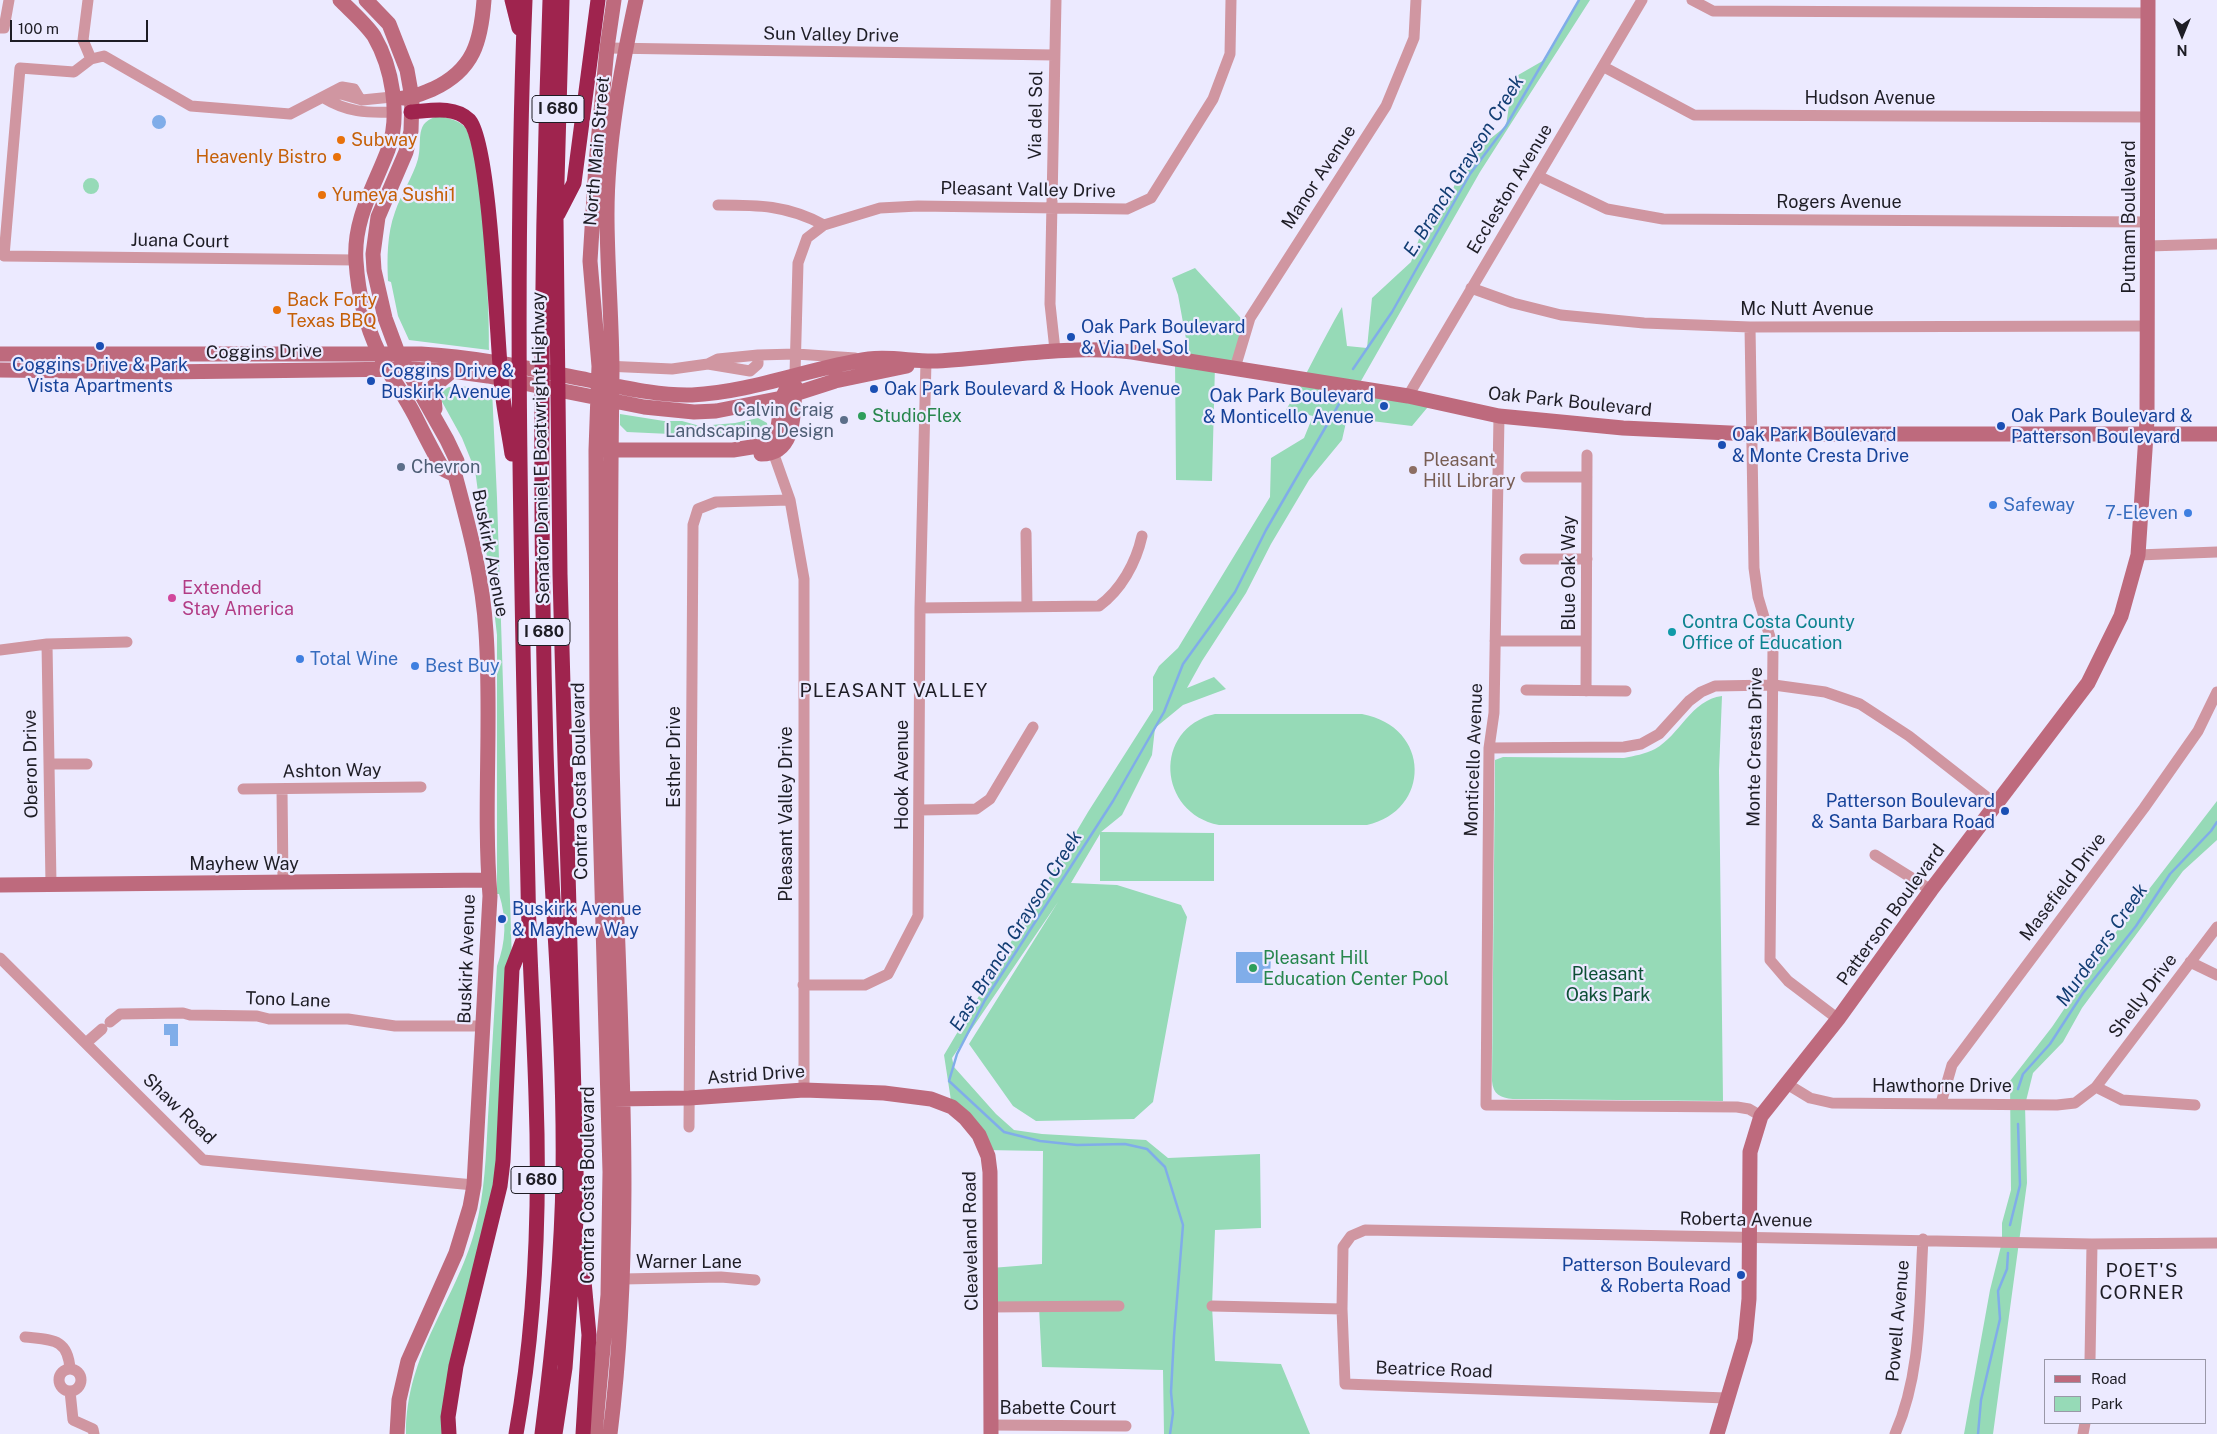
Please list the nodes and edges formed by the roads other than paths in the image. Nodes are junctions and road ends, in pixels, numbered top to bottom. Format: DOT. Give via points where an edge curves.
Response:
graph roads {
  1 [pos="9,0"];
  2 [pos="88,0"];
  3 [pos="340,0"];
  4 [pos="366,0"];
  5 [pos="484,0"];
  6 [pos="512,0"];
  7 [pos="525,0"];
  8 [pos="550,0"];
  9 [pos="562,0"];
  10 [pos="598,0"];
  11 [pos="614,0"];
  12 [pos="636,0"];
  13 [pos="1056,0"];
  14 [pos="1231,0"];
  15 [pos="1416,0"];
  16 [pos="1642,0"];
  17 [pos="1692,0"];
  18 [pos="2148,6"];
  19 [pos="0,28"];
  20 [pos="523,46"];
  21 [pos="607,48"];
  22 [pos="626,49"];
  23 [pos="1054,55"];
  24 [pos="91,59"];
  25 [pos="1604,66"];
  26 [pos="324,98"];
  27 [pos="392,104"];
  28 [pos="411,105"];
  29 [pos="2148,117"];
  30 [pos="1538,176"];
  31 [pos="718,205"];
  32 [pos="1052,209"];
  33 [pos="556,218"];
  34 [pos="2148,222"];
  35 [pos="824,225"];
  36 [pos="2217,244"];
  37 [pos="2148,246"];
  38 [pos="356,260"];
  39 [pos="1471,288"];
  40 [pos="2147,326"];
  41 [pos="1750,327"];
  42 [pos="1055,350"];
  43 [pos="379,353"];
  44 [pos="398,353"];
  45 [pos="0,354"];
  46 [pos="796,354"];
  47 [pos="871,359"];
  48 [pos="926,361"];
  49 [pos="605,366"];
  50 [pos="488,368"];
  51 [pos="1235,368"];
  52 [pos="408,369"];
  53 [pos="0,370"];
  54 [pos="388,370"];
  55 [pos="452,372"];
  56 [pos="795,374"];
  57 [pos="622,395"];
  58 [pos="788,396"];
  59 [pos="1408,396"];
  60 [pos="1499,416"];
  61 [pos="436,418"];
  62 [pos="1751,434"];
  63 [pos="2145,434"];
  64 [pos="2217,434"];
  65 [pos="603,450"];
  66 [pos="733,450"];
  67 [pos="773,452"];
  68 [pos="1587,455"];
  69 [pos="455,476"];
  70 [pos="1526,477"];
  71 [pos="1587,477"];
  72 [pos="520,497"];
  73 [pos="790,500"];
  74 [pos="1026,533"];
  75 [pos="1142,536"];
  76 [pos="2217,552"];
  77 [pos="2138,555"];
  78 [pos="1525,559"];
  79 [pos="1587,559"];
  80 [pos="1027,607"];
  81 [pos="920,608"];
  82 [pos="1495,641"];
  83 [pos="1586,641"];
  84 [pos="126,642"];
  85 [pos="47,644"];
  86 [pos="0,650"];
  87 [pos="1774,685"];
  88 [pos="1526,690"];
  89 [pos="1586,691"];
  90 [pos="1626,691"];
  91 [pos="2217,692"];
  92 [pos="1033,727"];
  93 [pos="1489,748"];
  94 [pos="49,764"];
  95 [pos="87,764"];
  96 [pos="421,787"];
  97 [pos="243,789"];
  98 [pos="282,789"];
  99 [pos="1997,805"];
  100 [pos="920,810"];
  101 [pos="1875,855"];
  102 [pos="488,880"];
  103 [pos="284,882"];
  104 [pos="50,884"];
  105 [pos="0,885"];
  106 [pos="1932,890"];
  107 [pos="529,925"];
  108 [pos="2217,927"];
  109 [pos="0,958"];
  110 [pos="2190,962"];
  111 [pos="2217,975"];
  112 [pos="803,986"];
  113 [pos="1838,1019"];
  114 [pos="484,1026"];
  115 [pos="86,1043"];
  116 [pos="1787,1084"];
  117 [pos="2096,1087"];
  118 [pos="804,1090"];
  119 [pos="908,1096"];
  120 [pos="689,1098"];
  121 [pos="607,1099"];
  122 [pos="623,1099"];
  123 [pos="1941,1103"];
  124 [pos="2195,1105"];
  125 [pos="1761,1116"];
  126 [pos="689,1127"];
  127 [pos="474,1186"];
  128 [pos="577,1207"];
  129 [pos="1750,1238"];
  130 [pos="1923,1239"];
  131 [pos="2217,1243"];
  132 [pos="2092,1244"];
  133 [pos="623,1279"];
  134 [pos="755,1280"];
  135 [pos="1119,1306"];
  136 [pos="1212,1306"];
  137 [pos="991,1307"];
  138 [pos="1342,1309"];
  139 [pos="25,1337"];
  140 [pos="2090,1359"];
  141 [pos="1726,1398"];
  142 [pos="1126,1426"];
  143 [pos="991,1430"];
  144 [pos="94,1434"];
  145 [pos="397,1434"];
  146 [pos="449,1434"];
  147 [pos="516,1434"];
  148 [pos="542,1434"];
  149 [pos="555,1434"];
  150 [pos="583,1434"];
  151 [pos="595,1434"];
  152 [pos="610,1434"];
  153 [pos="1717,1434"];
  154 [pos="1895,1434"];
  1 -- 19 [label="street" via="4,28"];
  2 -- 24 [label="street" via="83,40"];
  3 -- 27 [label="street, Buskirk Avenue" via="373,36 389,72"];
  4 -- 28 [label="street, Buskirk Avenue" via="389,24 407,70"];
  5 -- 28 [label="street" via="480,40 473,54 450,79"];
  6 -- 20 [label="highway"];
  7 -- 20 [label="highway, Senator Daniel E Boatwright Highway / I 680"];
  8 -- 148 [label="highway, I 680" via="545,194 543,570 546,752 563,1172 554,1345"];
  9 -- 33 [label="highway, Senator Daniel E Boatwright Highway / I 680"];
  10 -- 33 [label="highway" via="574,183"];
  11 -- 21 [label="street, North Main Street"];
  12 -- 22 [label="street, North Main Street"];
  13 -- 23 [label="street, Via del Sol"];
  14 -- 32 [label="street, Pleasant Valley Drive" via="1230,54 1213,99 1152,198 1127,209"];
  15 -- 51 [label="street, Manor Avenue" via="1414,38 1386,106 1250,318"];
  16 -- 25 [label="street, Eccleston Avenue"];
  17 -- 18 [label="street" via="1713,11"];
  18 -- 29 [label="street, Putnam Boulevard"];
  20 -- 72 [label="highway, Senator Daniel E Boatwright Highway / I 680"];
  21 -- 22 [label="street, Sun Valley Drive"];
  21 -- 49 [label="street, North Main Street" via="590,261"];
  22 -- 23 [label="street, Sun Valley Drive"];
  22 -- 49 [label="street, North Main Street" via="607,213"];
  23 -- 32 [label="street, Via del Sol"];
  24 -- 26 [label="street" via="104,56 191,106 290,114"];
  24 -- 38 [label="street, Juana Court" via="74,72 20,68 4,256"];
  25 -- 29 [label="street, Hudson Avenue" via="1694,115"];
  25 -- 30 [label="street, Eccleston Avenue"];
  26 -- 27 [label="street" via="341,94"];
  26 -- 27 [label="street" via="340,107 360,112"];
  27 -- 28 [label="street"];
  27 -- 38 [label="street, Buskirk Avenue" via="394,125 389,148 364,205 357,234"];
  28 -- 44 [label="street, Buskirk Avenue" via="411,131 406,152 378,218 373,254 385,318"];
  28 -- 72 [label="highway" via="457,113 469,120 476,134 484,174 502,390"];
  29 -- 34 [label="street, Putnam Boulevard"];
  30 -- 34 [label="street, Rogers Avenue" via="1607,209 1663,218"];
  30 -- 39 [label="street, Eccleston Avenue"];
  31 -- 35 [label="street" via="764,205 802,213"];
  32 -- 35 [label="street, Pleasant Valley Drive" via="880,208"];
  32 -- 42 [label="street, Via del Sol" via="1050,304"];
  33 -- 128 [label="highway, Senator Daniel E Boatwright Highway / I 680" via="560,574"];
  34 -- 37 [label="street, Putnam Boulevard"];
  35 -- 46 [label="street, Pleasant Valley Drive" via="806,238 798,263"];
  36 -- 37 [label="street"];
  37 -- 40 [label="street, Putnam Boulevard"];
  38 -- 43 [label="street, Buskirk Avenue" via="368,324"];
  39 -- 41 [label="street, Mc Nutt Avenue" via="1561,315"];
  39 -- 59 [label="street, Eccleston Avenue"];
  40 -- 41 [label="street, Mc Nutt Avenue"];
  40 -- 63 [label="street, Putnam Boulevard"];
  41 -- 62 [label="street, Monte Cresta Drive"];
  42 -- 48 [label="street, Oak Park Boulevard"];
  42 -- 51 [label="street, Oak Park Boulevard" via="1105,349"];
  43 -- 44 [label="street, Coggins Drive"];
  43 -- 45 [label="street, Coggins Drive"];
  43 -- 54 [label="street, Buskirk Avenue"];
  44 -- 50 [label="street, Oak Park Boulevard" via="454,356"];
  44 -- 52 [label="street, Buskirk Avenue"];
  46 -- 47 [label="street, Oak Park Boulevard"];
  46 -- 49 [label="street, Oak Park Boulevard" via="758,355 758,364 750,371 708,364 659,370"];
  46 -- 56 [label="street"];
  47 -- 48 [label="street, Oak Park Boulevard"];
  47 -- 56 [label="street, Oak Park Boulevard"];
  48 -- 58 [label="street, Oak Park Boulevard" via="834,381"];
  48 -- 81 [label="street, Hook Avenue"];
  49 -- 65 [label="street, Contra Costa Boulevard"];
  50 -- 55 [label="street, Oak Park Boulevard"];
  50 -- 57 [label="street, Oak Park Boulevard"];
  51 -- 59 [label="street, Oak Park Boulevard"];
  52 -- 54 [label="street, Coggins Drive"];
  52 -- 55 [label="street, Oak Park Boulevard"];
  52 -- 61 [label="street, Buskirk Avenue"];
  53 -- 54 [label="street, Coggins Drive"];
  54 -- 69 [label="street, Buskirk Avenue" via="443,469"];
  55 -- 61 [label="street" via="433,387"];
  56 -- 57 [label="street, Oak Park Boulevard" via="736,390 692,395"];
  56 -- 58 [label="street"];
  57 -- 58 [label="street, Oak Park Boulevard" via="694,412 716,411"];
  58 -- 66 [label="street" via="774,439 764,445"];
  58 -- 67 [label="street" via="790,434"];
  59 -- 60 [label="street, Oak Park Boulevard"];
  60 -- 62 [label="street, Oak Park Boulevard" via="1622,428"];
  60 -- 82 [label="street, Monticello Avenue"];
  61 -- 69 [label="street, Buskirk Avenue" via="457,461"];
  62 -- 63 [label="street, Oak Park Boulevard"];
  62 -- 87 [label="street, Monte Cresta Drive" via="1754,568 1758,597 1773,646"];
  63 -- 64 [label="street, Oak Park Boulevard"];
  63 -- 77 [label="street, Patterson Boulevard"];
  65 -- 66 [label="street"];
  65 -- 121 [label="street, Contra Costa Boulevard" via="597,714"];
  65 -- 122 [label="street, Contra Costa Boulevard"];
  66 -- 67 [label="street" via="758,454"];
  67 -- 73 [label="street, Pleasant Valley Drive"];
  68 -- 71 [label="street, Blue Oak Way"];
  69 -- 102 [label="street, Buskirk Avenue" via="476,563 486,632"];
  70 -- 71 [label="street"];
  71 -- 79 [label="street, Blue Oak Way"];
  72 -- 107 [label="highway, Senator Daniel E Boatwright Highway / I 680"];
  73 -- 112 [label="street, Pleasant Valley Drive" via="804,579"];
  73 -- 120 [label="street, Esther Drive" via="716,502 698,510 693,525"];
  74 -- 80 [label="street"];
  75 -- 80 [label="street" via="1137,557 1112,597 1099,606"];
  76 -- 77 [label="street"];
  77 -- 99 [label="street, Patterson Boulevard" via="2120,616 2088,683"];
  78 -- 79 [label="street"];
  79 -- 83 [label="street, Blue Oak Way"];
  80 -- 81 [label="street"];
  81 -- 100 [label="street, Hook Avenue"];
  82 -- 83 [label="street"];
  82 -- 93 [label="street, Monticello Avenue" via="1494,713"];
  83 -- 89 [label="street, Blue Oak Way"];
  84 -- 85 [label="street"];
  85 -- 86 [label="street"];
  85 -- 94 [label="street, Oberon Drive"];
  87 -- 93 [label="street" via="1715,686 1701,692 1659,734 1641,744 1624,747"];
  87 -- 99 [label="street" via="1825,692 1860,704 1909,736"];
  87 -- 113 [label="street, Monte Cresta Drive" via="1770,960 1788,981"];
  88 -- 89 [label="street"];
  89 -- 90 [label="street"];
  91 -- 123 [label="street, Masefield Drive" via="2198,731 2144,808 1952,1065"];
  92 -- 100 [label="street" via="990,800 976,809"];
  93 -- 125 [label="street, Monticello Avenue" via="1486,1105 1737,1107 1749,1108"];
  94 -- 95 [label="street"];
  94 -- 104 [label="street, Oberon Drive"];
  96 -- 98 [label="street, Ashton Way"];
  97 -- 98 [label="street, Ashton Way"];
  98 -- 103 [label="street"];
  99 -- 106 [label="street, Patterson Boulevard"];
  100 -- 112 [label="street, Hook Avenue" via="918,916 888,974 865,985"];
  101 -- 106 [label="street"];
  102 -- 103 [label="street, Mayhew Way"];
  102 -- 114 [label="street, Buskirk Avenue"];
  103 -- 104 [label="street, Mayhew Way"];
  104 -- 105 [label="street, Mayhew Way"];
  106 -- 113 [label="street, Patterson Boulevard"];
  107 -- 146 [label="highway" via="512,969 500,1186 454,1375 448,1416"];
  107 -- 147 [label="highway, Senator Daniel E Boatwright Highway / I 680" via="537,1177 533,1282"];
  108 -- 110 [label="street, Shelly Drive"];
  109 -- 115 [label="street, Shaw Road"];
  110 -- 111 [label="street"];
  110 -- 117 [label="street, Shelly Drive"];
  112 -- 118 [label="street, Pleasant Valley Drive"];
  113 -- 116 [label="street, Patterson Boulevard"];
  114 -- 115 [label="street, Tono Lane" via="395,1026 348,1019 269,1019 183,1013 120,1014"];
  114 -- 127 [label="street, Buskirk Avenue"];
  115 -- 127 [label="street, Shaw Road" via="203,1160"];
  116 -- 123 [label="street, Hawthorne Drive" via="1810,1098 1832,1103"];
  116 -- 125 [label="street, Patterson Boulevard"];
  117 -- 123 [label="street, Hawthorne Drive" via="2075,1103 2057,1105"];
  117 -- 124 [label="street" via="2122,1100"];
  118 -- 119 [label="street, Astrid Drive"];
  118 -- 120 [label="street, Astrid Drive"];
  119 -- 137 [label="street, Cleaveland Road" via="931,1099 952,1107 979,1135 985,1150 990,1172"];
  120 -- 122 [label="street, Astrid Drive"];
  120 -- 126 [label="street, Esther Drive"];
  121 -- 122 [label="street, Astrid Drive"];
  121 -- 151 [label="street, Contra Costa Boulevard" via="610,1191 608,1295"];
  122 -- 133 [label="street, Contra Costa Boulevard"];
  125 -- 129 [label="street, Patterson Boulevard" via="1750,1152"];
  127 -- 145 [label="street, Buskirk Avenue" via="456,1253 408,1361 399,1400"];
  128 -- 149 [label="highway, Senator Daniel E Boatwright Highway / I 680" via="565,1368"];
  128 -- 150 [label="highway" via="589,1335"];
  129 -- 130 [label="street, Roberta Avenue"];
  129 -- 138 [label="street, Roberta Avenue" via="1365,1230 1351,1236 1343,1246"];
  129 -- 141 [label="street, Patterson Boulevard" via="1749,1299 1744,1340"];
  130 -- 132 [label="street, Roberta Avenue"];
  130 -- 154 [label="street, Powell Avenue" via="1915,1361 1909,1400"];
  131 -- 132 [label="street, Roberta Avenue"];
  132 -- 140 [label="street"];
  133 -- 134 [label="street, Warner Lane"];
  133 -- 152 [label="street, Contra Costa Boulevard" via="618,1369"];
  135 -- 137 [label="street"];
  136 -- 138 [label="street"];
  137 -- 143 [label="street, Cleaveland Road"];
  138 -- 141 [label="street, Beatrice Road" via="1345,1384"];
  139 -- 144 [label="street" via="62,1344 69,1354 70,1369 63,1372 59,1380 62,1388 70,1391 73,1420 93,1430"];
  141 -- 153 [label="street, Patterson Boulevard"];
  142 -- 143 [label="street, Babette Court"];
}
